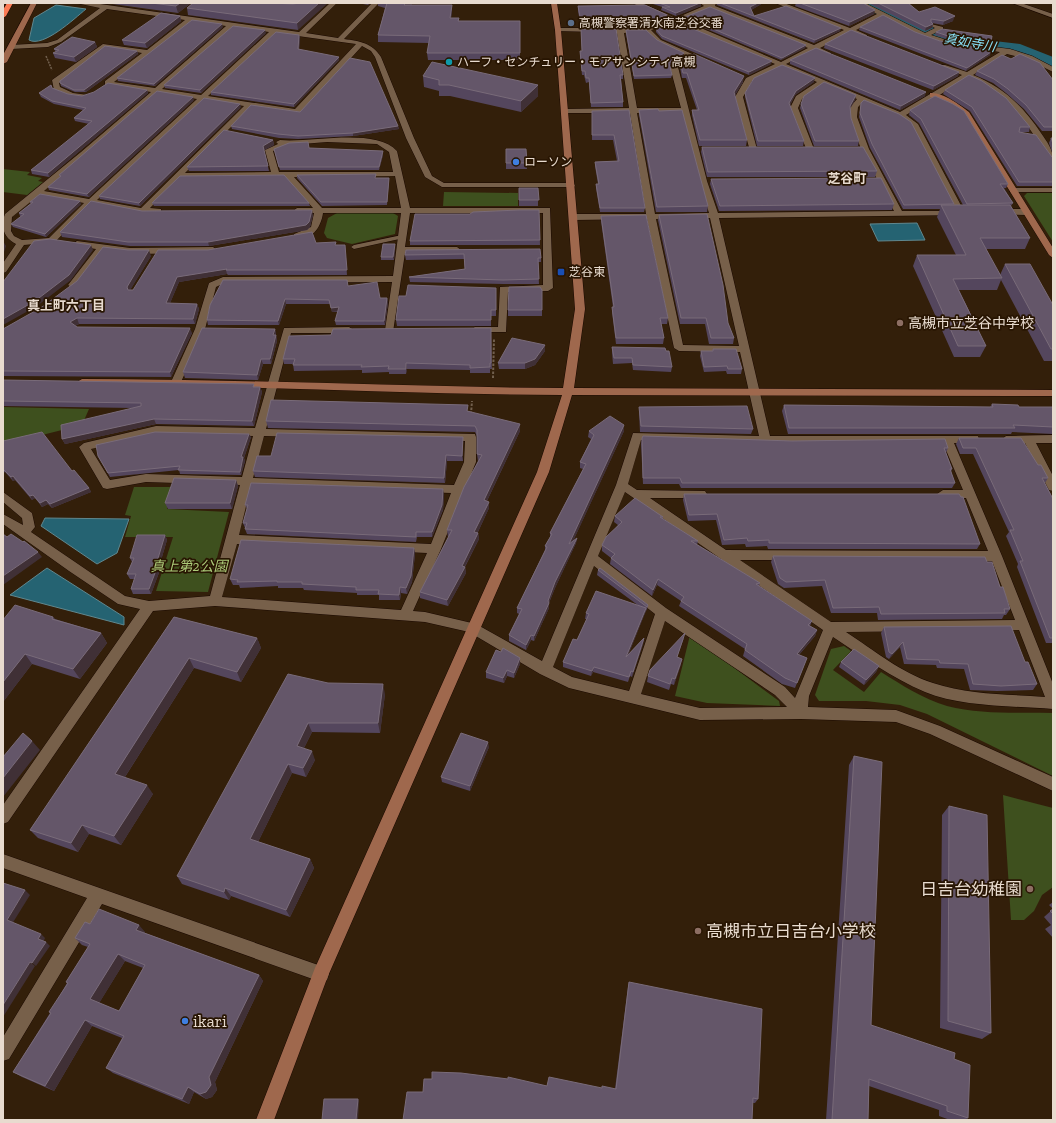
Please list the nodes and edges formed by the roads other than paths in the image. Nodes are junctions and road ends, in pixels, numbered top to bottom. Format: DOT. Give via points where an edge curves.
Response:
graph roads {
  1 [pos="10,3"];
  2 [pos="34,3"];
  3 [pos="79,3"];
  4 [pos="334,3"];
  5 [pos="376,3"];
  6 [pos="554,3"];
  7 [pos="635,3"];
  8 [pos="778,3"];
  9 [pos="860,3"];
  10 [pos="1015,3"];
  11 [pos="710,4"];
  12 [pos="106,7"];
  13 [pos="882,14"];
  14 [pos="3,16"];
  15 [pos="1053,16"];
  16 [pos="192,18"];
  17 [pos="676,20"];
  18 [pos="232,24"];
  19 [pos="933,25"];
  20 [pos="274,30"];
  21 [pos="558,30"];
  22 [pos="604,30"];
  23 [pos="648,30"];
  24 [pos="849,30"];
  25 [pos="301,34"];
  26 [pos="926,35"];
  27 [pos="872,39"];
  28 [pos="339,40"];
  29 [pos="361,44"];
  30 [pos="11,47"];
  31 [pos="815,48"];
  32 [pos="1008,50"];
  33 [pos="149,52"];
  34 [pos="692,56"];
  35 [pos="837,57"];
  36 [pos="3,62"];
  37 [pos="706,62"];
  38 [pos="781,64"];
  39 [pos="939,65"];
  40 [pos="1053,70"];
  41 [pos="968,76"];
  42 [pos="823,82"];
  43 [pos="155,91"];
  44 [pos="929,94"];
  45 [pos="92,96"];
  46 [pos="204,97"];
  47 [pos="862,98"];
  48 [pos="249,105"];
  49 [pos="633,110"];
  50 [pos="684,110"];
  51 [pos="565,111"];
  52 [pos="901,115"];
  53 [pos="274,140"];
  54 [pos="288,143"];
  55 [pos="753,149"];
  56 [pos="810,149"];
  57 [pos="1053,158"];
  58 [pos="276,174"];
  59 [pos="397,174"];
  60 [pos="287,175"];
  61 [pos="178,176"];
  62 [pos="571,185"];
  63 [pos="1013,190"];
  64 [pos="1053,190"];
  65 [pos="38,192"];
  66 [pos="90,202"];
  67 [pos="319,210"];
  68 [pos="406,210"];
  69 [pos="143,211"];
  70 [pos="166,211"];
  71 [pos="290,211"];
  72 [pos="990,212"];
  73 [pos="1026,212"];
  74 [pos="898,213"];
  75 [pos="714,215"];
  76 [pos="651,216"];
  77 [pos="574,217"];
  78 [pos="402,237"];
  79 [pos="286,238"];
  80 [pos="52,240"];
  81 [pos="20,243"];
  82 [pos="354,247"];
  83 [pos="101,248"];
  84 [pos="224,249"];
  85 [pos="401,250"];
  86 [pos="463,250"];
  87 [pos="1053,255"];
  88 [pos="3,270"];
  89 [pos="399,283"];
  90 [pos="64,292"];
  91 [pos="359,330"];
  92 [pos="390,330"];
  93 [pos="465,330"];
  94 [pos="745,348"];
  95 [pos="74,382"];
  96 [pos="176,382"];
  97 [pos="271,385"];
  98 [pos="568,391"];
  99 [pos="755,392"];
  100 [pos="1053,393"];
  101 [pos="261,432"];
  102 [pos="947,439"];
  103 [pos="1053,439"];
  104 [pos="765,440"];
  105 [pos="1029,440"];
  106 [pos="246,483"];
  107 [pos="622,485"];
  108 [pos="1053,487"];
  109 [pos="458,489"];
  110 [pos="634,494"];
  111 [pos="714,494"];
  112 [pos="930,494"];
  113 [pos="970,494"];
  114 [pos="3,496"];
  115 [pos="3,518"];
  116 [pos="23,532"];
  117 [pos="233,539"];
  118 [pos="435,549"];
  119 [pos="724,555"];
  120 [pos="996,556"];
  121 [pos="592,558"];
  122 [pos="215,601"];
  123 [pos="149,606"];
  124 [pos="662,612"];
  125 [pos="406,616"];
  126 [pos="1023,625"];
  127 [pos="830,627"];
  128 [pos="472,628"];
  129 [pos="545,670"];
  130 [pos="633,699"];
  131 [pos="1053,702"];
  132 [pos="800,713"];
  133 [pos="1053,784"];
  134 [pos="3,817"];
  135 [pos="3,861"];
  136 [pos="98,894"];
  137 [pos="321,974"];
  138 [pos="3,1053"];
  139 [pos="265,1120"];
  1 -- 14 [label="highway"];
  2 -- 30 [label="street"];
  3 -- 12 [label="street"];
  4 -- 25 [label="street"];
  5 -- 28 [label="street"];
  6 -- 21 [label="street"];
  7 -- 17 [label="street"];
  8 -- 24 [label="street"];
  9 -- 13 [label="street"];
  10 -- 15 [label="street"];
  11 -- 17 [label="street"];
  11 -- 31 [label="street"];
  12 -- 16 [label="street" via="183,14"];
  12 -- 30 [label="street" via="59,41 42,46"];
  13 -- 24 [label="street"];
  13 -- 26 [label="street"];
  16 -- 18 [label="street"];
  16 -- 33 [label="street"];
  17 -- 23 [label="street"];
  17 -- 38 [label="street"];
  18 -- 20 [label="street"];
  18 -- 43 [label="street"];
  19 -- 26 [label="street" via="941,28"];
  20 -- 25 [label="street"];
  20 -- 46 [label="street"];
  21 -- 22 [label="street"];
  21 -- 51 [label="street"];
  23 -- 34 [label="street" via="659,41"];
  23 -- 49 [label="street" via="616,31"];
  24 -- 27 [label="street"];
  24 -- 31 [label="street"];
  25 -- 28 [label="street"];
  26 -- 32 [label="street" via="953,44"];
  28 -- 29 [label="street"];
  29 -- 48 [label="street" via="297,112"];
  29 -- 62 [label="street" via="373,50 378,58 410,138 429,177 442,185"];
  30 -- 36 [label="street"];
  31 -- 35 [label="street"];
  31 -- 38 [label="street"];
  32 -- 40 [label="street" via="1031,57"];
  32 -- 41 [label="street"];
  33 -- 43 [label="street" via="105,85"];
  33 -- 45 [label="street" via="105,45 55,82 57,88 71,95 86,98"];
  34 -- 37 [label="street"];
  34 -- 50 [label="street" via="674,67"];
  38 -- 42 [label="street"];
  38 -- 55 [label="street" via="745,79 739,98"];
  39 -- 41 [label="street"];
  41 -- 44 [label="street"];
  41 -- 57 [label="street" via="998,90 1023,112"];
  42 -- 47 [label="street"];
  42 -- 56 [label="street" via="799,98 794,108"];
  43 -- 46 [label="street"];
  43 -- 65 [label="street"];
  44 -- 52 [label="street"];
  44 -- 63 [label="street" via="955,104 966,114"];
  46 -- 48 [label="street"];
  46 -- 66 [label="street"];
  47 -- 52 [label="street"];
  47 -- 74 [label="street" via="854,107 853,117 861,149"];
  48 -- 61 [label="street" via="228,132"];
  49 -- 50 [label="street"];
  49 -- 51 [label="street"];
  49 -- 76 [label="street"];
  50 -- 75 [label="street" via="700,149"];
  51 -- 62 [label="street"];
  52 -- 74 [label="street" via="914,124 965,213"];
  53 -- 54 [label="street"];
  54 -- 58 [label="street" via="269,150"];
  54 -- 59 [label="street" via="327,140 379,142 393,151"];
  58 -- 60 [label="street"];
  58 -- 61 [label="street"];
  59 -- 60 [label="street"];
  59 -- 68 [label="street"];
  60 -- 67 [label="street"];
  61 -- 69 [label="street"];
  62 -- 77 [label="street"];
  63 -- 64 [label="street"];
  63 -- 73 [label="street"];
  65 -- 66 [label="street"];
  65 -- 81 [label="street" via="8,216 7,231 11,238"];
  66 -- 69 [label="street"];
  66 -- 80 [label="street"];
  67 -- 68 [label="street"];
  67 -- 71 [label="street"];
  67 -- 79 [label="street" via="318,226 312,233"];
  68 -- 78 [label="street"];
  68 -- 93 [label="street" via="547,210 544,249 548,288 499,289 503,330"];
  69 -- 70 [label="street"];
  72 -- 73 [label="street"];
  73 -- 87 [label="street"];
  74 -- 75 [label="street"];
  75 -- 76 [label="street"];
  75 -- 94 [label="street"];
  76 -- 77 [label="street"];
  76 -- 94 [label="street" via="675,348"];
  77 -- 98 [label="street" via="580,309"];
  78 -- 82 [label="lane"];
  78 -- 85 [label="street"];
  80 -- 81 [label="street"];
  80 -- 83 [label="street"];
  81 -- 88 [label="street"];
  83 -- 84 [label="street" via="156,254"];
  83 -- 90 [label="street" via="75,283"];
  85 -- 86 [label="street"];
  85 -- 89 [label="street"];
  89 -- 92 [label="street"];
  89 -- 96 [label="street" via="223,280 212,285 200,329"];
  91 -- 97 [label="street" via="283,330"];
  94 -- 99 [label="street"];
  95 -- 96 [label="street"];
  96 -- 97 [label="street"];
  97 -- 98 [label="street"];
  97 -- 101 [label="street"];
  98 -- 99 [label="street"];
  98 -- 128 [label="street" via="543,472"];
  99 -- 100 [label="street"];
  99 -- 104 [label="street"];
  101 -- 106 [label="street"];
  101 -- 106 [label="street" via="156,430 84,447 107,484 146,478"];
  101 -- 109 [label="street" via="471,437 470,462"];
  102 -- 104 [label="street"];
  102 -- 105 [label="street"];
  102 -- 113 [label="street"];
  103 -- 105 [label="street"];
  104 -- 107 [label="street" via="637,436"];
  105 -- 108 [label="street"];
  106 -- 109 [label="street"];
  106 -- 117 [label="street"];
  107 -- 110 [label="street"];
  107 -- 121 [label="street"];
  109 -- 118 [label="street"];
  110 -- 111 [label="street"];
  110 -- 119 [label="street"];
  112 -- 113 [label="street"];
  113 -- 120 [label="street"];
  114 -- 116 [label="street" via="28,516 29,527"];
  115 -- 116 [label="street"];
  116 -- 123 [label="street" via="122,600"];
  117 -- 118 [label="street"];
  117 -- 122 [label="street"];
  118 -- 125 [label="street"];
  119 -- 120 [label="street"];
  119 -- 127 [label="street"];
  120 -- 126 [label="street"];
  121 -- 124 [label="street"];
  121 -- 129 [label="street"];
  122 -- 123 [label="street"];
  122 -- 125 [label="street"];
  123 -- 134 [label="street"];
  124 -- 130 [label="street"];
  124 -- 132 [label="street" via="780,692"];
  125 -- 128 [label="street" via="425,617"];
  126 -- 127 [label="street"];
  126 -- 131 [label="street"];
  127 -- 131 [label="street" via="889,668 930,688 974,698"];
  127 -- 132 [label="street" via="802,696"];
  128 -- 129 [label="street"];
  128 -- 137 [label="street"];
  129 -- 130 [label="street" via="569,682"];
  130 -- 132 [label="street" via="700,714"];
  132 -- 133 [label="street" via="896,716 934,730"];
  135 -- 136 [label="street"];
  136 -- 137 [label="street"];
  136 -- 138 [label="street"];
  137 -- 139 [label="street"];
}
